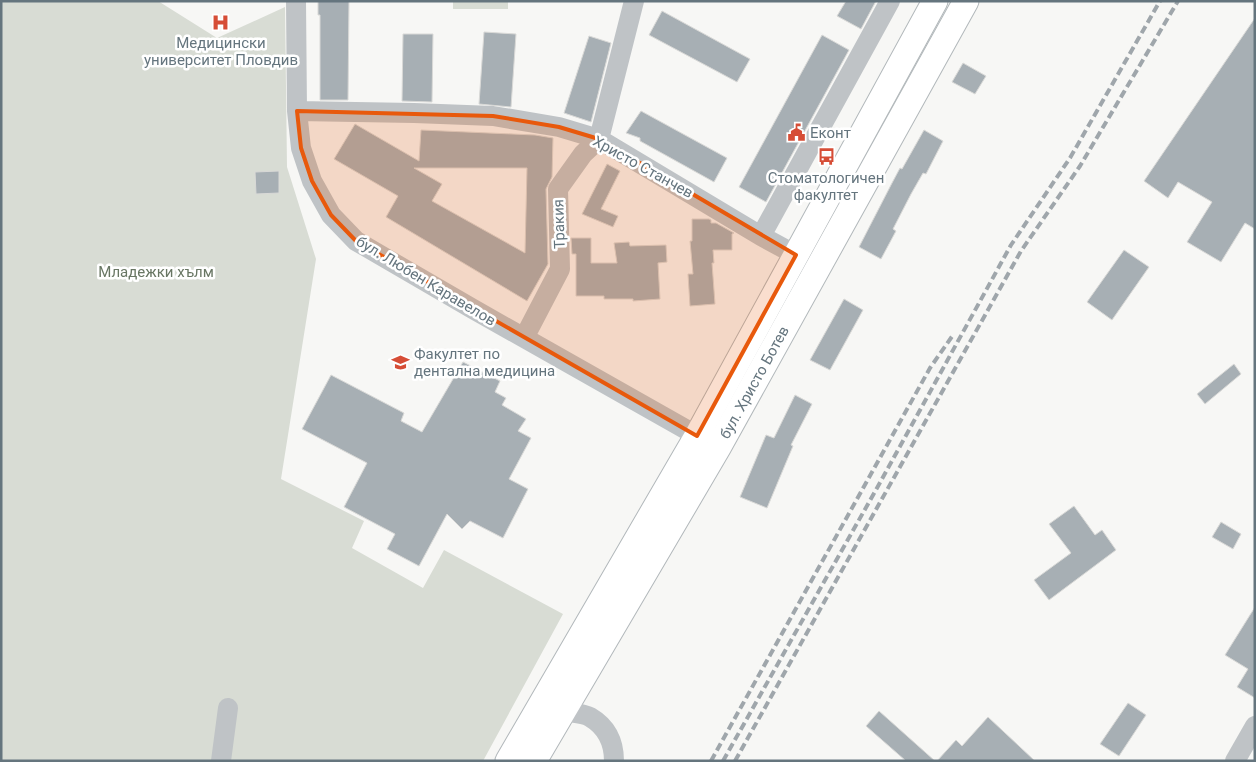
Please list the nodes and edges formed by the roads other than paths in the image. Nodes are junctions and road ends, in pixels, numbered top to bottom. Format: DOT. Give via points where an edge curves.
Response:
graph roads {
  1 [pos="296,1"];
  2 [pos="634,1"];
  3 [pos="890,1"];
  4 [pos="935,1"];
  5 [pos="966,1"];
  6 [pos="297,111"];
  7 [pos="599,139"];
  8 [pos="761,236"];
  9 [pos="796,255"];
  10 [pos="524,338"];
  11 [pos="708,442"];
  12 [pos="228,708"];
  13 [pos="563,711"];
  14 [pos="1255,726"];
  15 [pos="222,761"];
  16 [pos="508,761"];
  17 [pos="534,761"];
  18 [pos="614,761"];
  19 [pos="1235,761"];
  1 -- 6 [label="street, бул. Любен Каравелов"];
  2 -- 7 [label="street, Тракия"];
  3 -- 8 [label="street"];
  4 -- 9 [label="main road, бул. Христо Ботев"];
  5 -- 11 [label="main road, бул. Христо Ботев"];
  6 -- 7 [label="street, Христо Станчев" via="493,116 559,127"];
  6 -- 10 [label="street, бул. Любен Каравелов" via="301,148 312,181 331,215 356,241"];
  7 -- 8 [label="street, Христо Станчев"];
  7 -- 10 [label="street, Тракия" via="558,189 560,269"];
  8 -- 9 [label="street, Христо Станчев"];
  9 -- 11 [label="main road, бул. Христо Ботев"];
  10 -- 11 [label="street, бул. Любен Каравелов"];
  11 -- 13 [label="main road, бул. Христо Ботев"];
  11 -- 16 [label="main road, бул. Христо Ботев"];
  12 -- 15 [label="street"];
  13 -- 17 [label="main road, бул. Христо Ботев"];
  13 -- 18 [label="street" via="590,717 606,731 614,747"];
  14 -- 19 [label="street"];
}
